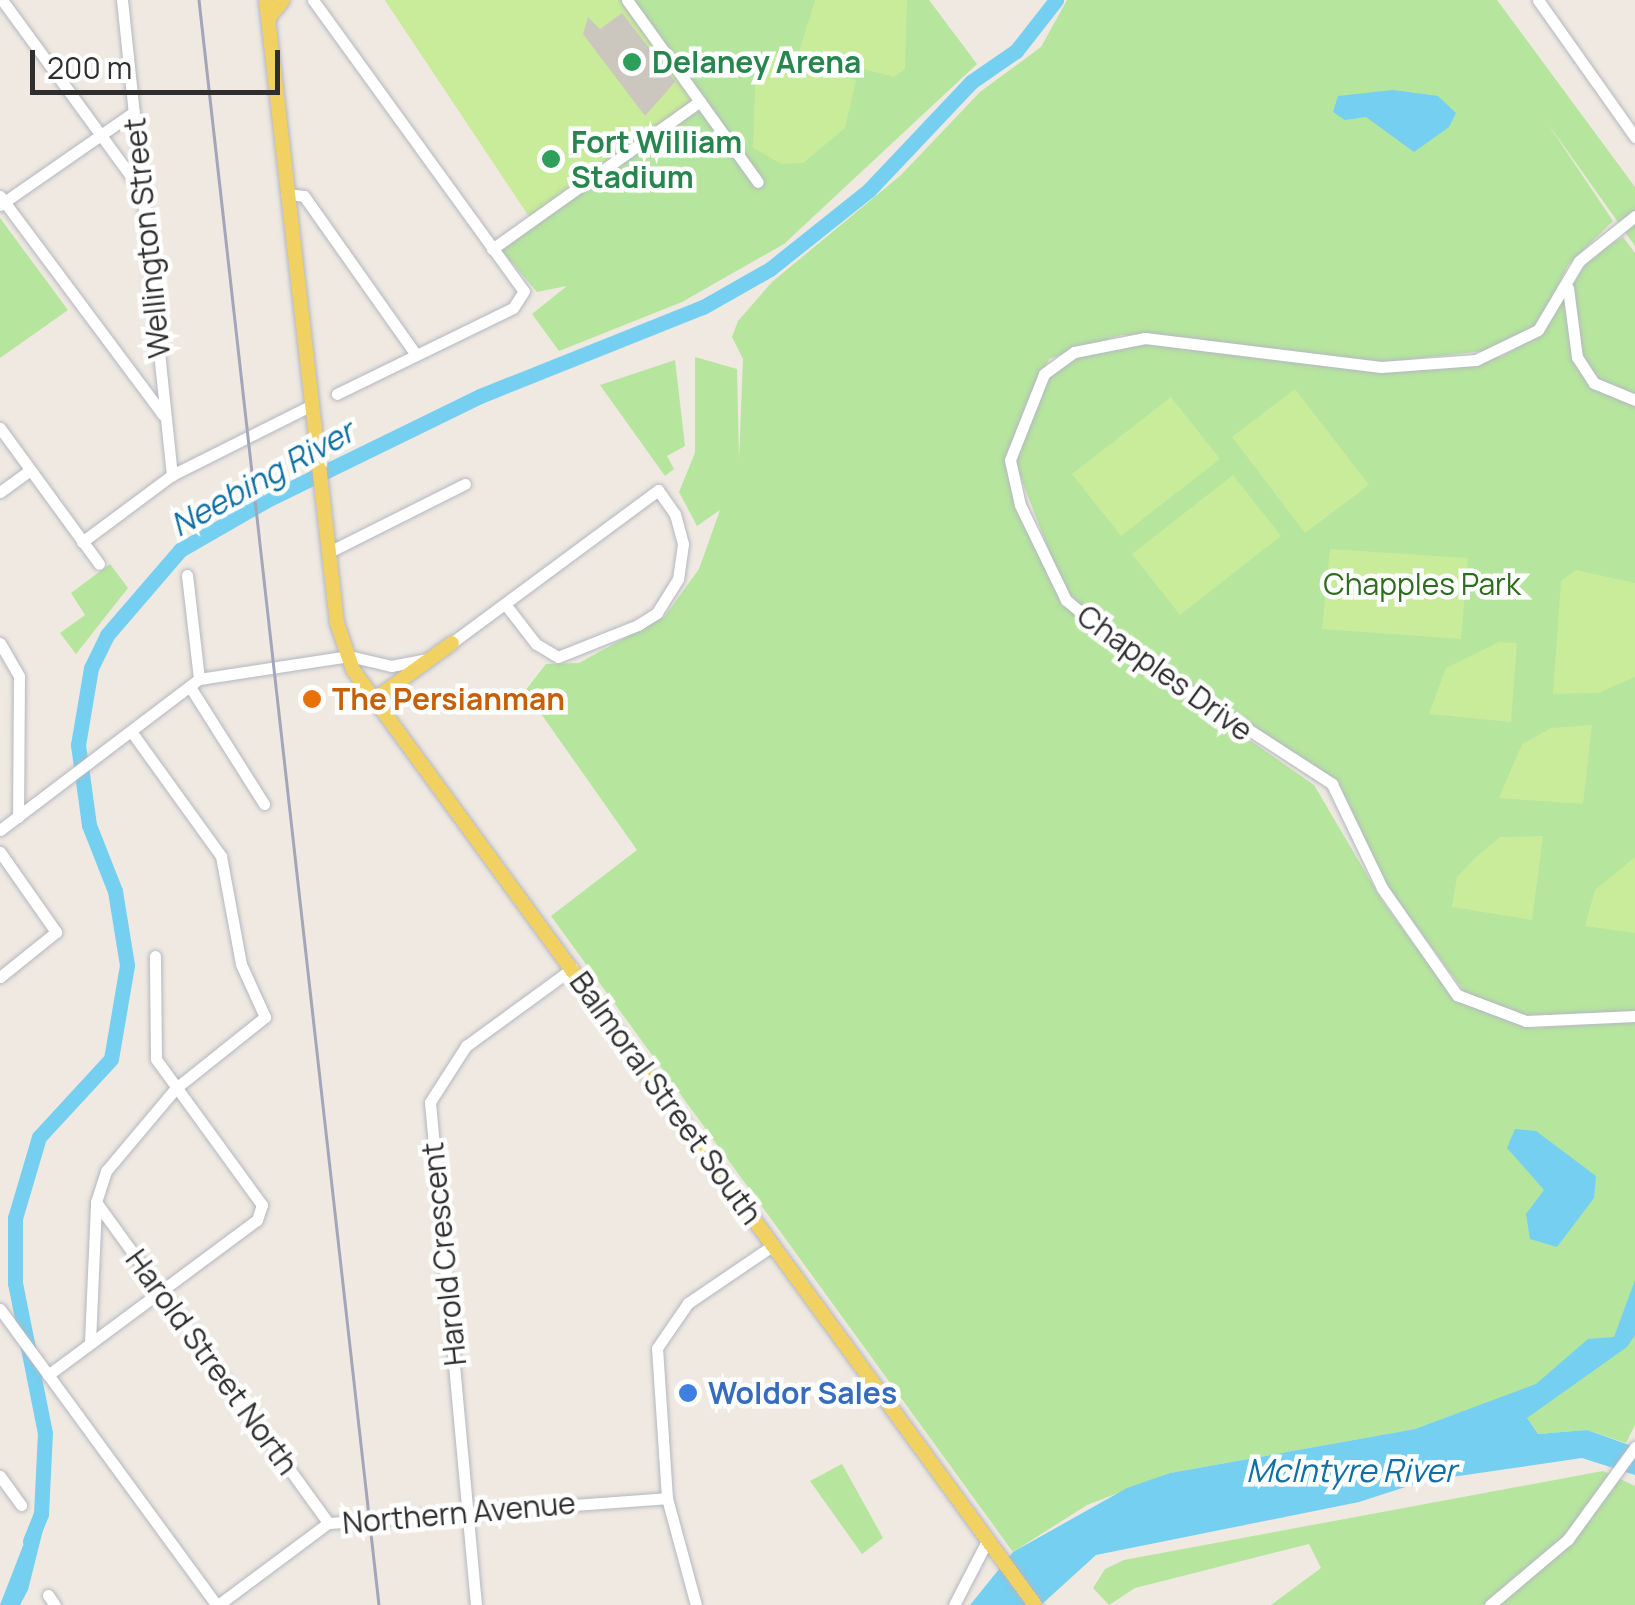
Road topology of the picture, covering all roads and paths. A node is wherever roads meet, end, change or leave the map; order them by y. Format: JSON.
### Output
{"nodes":[{"id":1,"x":2,"y":0,"type":"edge"},
{"id":2,"x":122,"y":0,"type":"edge"},
{"id":3,"x":266,"y":0,"type":"edge"},
{"id":4,"x":283,"y":0,"type":"edge"},
{"id":5,"x":314,"y":0,"type":"edge"},
{"id":6,"x":627,"y":0,"type":"edge"},
{"id":7,"x":1538,"y":0,"type":"edge"},
{"id":8,"x":268,"y":19,"type":"junction"},
{"id":9,"x":700,"y":100,"type":"junction"},
{"id":10,"x":134,"y":112,"type":"junction"},
{"id":11,"x":99,"y":132,"type":"junction"},
{"id":12,"x":1635,"y":137,"type":"edge"},
{"id":13,"x":758,"y":182,"type":"dead end"},
{"id":14,"x":144,"y":194,"type":"junction"},
{"id":15,"x":286,"y":194,"type":"junction"},
{"id":16,"x":2,"y":201,"type":"edge"},
{"id":17,"x":1635,"y":216,"type":"edge"},
{"id":18,"x":492,"y":249,"type":"junction"},
{"id":19,"x":1568,"y":288,"type":"junction"},
{"id":20,"x":416,"y":354,"type":"junction"},
{"id":21,"x":338,"y":394,"type":"dead end"},
{"id":22,"x":1635,"y":400,"type":"edge"},
{"id":23,"x":310,"y":406,"type":"junction"},
{"id":24,"x":165,"y":419,"type":"junction"},
{"id":25,"x":0,"y":428,"type":"edge"},
{"id":26,"x":30,"y":470,"type":"junction"},
{"id":27,"x":172,"y":475,"type":"junction"},
{"id":28,"x":466,"y":484,"type":"dead end"},
{"id":29,"x":0,"y":492,"type":"edge"},
{"id":30,"x":82,"y":542,"type":"junction"},
{"id":31,"x":328,"y":552,"type":"junction"},
{"id":32,"x":99,"y":564,"type":"dead end"},
{"id":33,"x":188,"y":575,"type":"dead end"},
{"id":34,"x":505,"y":604,"type":"junction"},
{"id":35,"x":0,"y":642,"type":"edge"},
{"id":36,"x":452,"y":643,"type":"junction"},
{"id":37,"x":349,"y":656,"type":"junction"},
{"id":38,"x":196,"y":685,"type":"junction"},
{"id":39,"x":375,"y":699,"type":"junction"},
{"id":40,"x":133,"y":734,"type":"junction"},
{"id":41,"x":264,"y":804,"type":"dead end"},
{"id":42,"x":18,"y":817,"type":"junction"},
{"id":43,"x":0,"y":830,"type":"edge"},
{"id":44,"x":0,"y":852,"type":"edge"},
{"id":45,"x":155,"y":956,"type":"dead end"},
{"id":46,"x":573,"y":968,"type":"junction"},
{"id":47,"x":0,"y":976,"type":"edge"},
{"id":48,"x":1635,"y":1016,"type":"edge"},
{"id":49,"x":176,"y":1088,"type":"junction"},
{"id":50,"x":96,"y":1202,"type":"junction"},
{"id":51,"x":772,"y":1246,"type":"junction"},
{"id":52,"x":160,"y":1290,"type":"junction"},
{"id":53,"x":0,"y":1309,"type":"edge"},
{"id":54,"x":7,"y":1324,"type":"edge"},
{"id":55,"x":90,"y":1342,"type":"junction"},
{"id":56,"x":45,"y":1370,"type":"junction"},
{"id":57,"x":1635,"y":1447,"type":"edge"},
{"id":58,"x":0,"y":1476,"type":"edge"},
{"id":59,"x":667,"y":1498,"type":"junction"},
{"id":60,"x":21,"y":1505,"type":"dead end"},
{"id":61,"x":470,"y":1509,"type":"junction"},
{"id":62,"x":328,"y":1522,"type":"junction"},
{"id":63,"x":988,"y":1539,"type":"junction"},
{"id":64,"x":218,"y":1605,"type":"edge"},
{"id":65,"x":476,"y":1605,"type":"edge"},
{"id":66,"x":696,"y":1605,"type":"edge"},
{"id":67,"x":954,"y":1605,"type":"edge"},
{"id":68,"x":1036,"y":1605,"type":"edge"},
{"id":69,"x":1490,"y":1605,"type":"edge"}],
"edges":[{"from":1,"to":11,"type":"street"},
{"from":2,"to":10,"type":"street","name":"Wellington Street"},
{"from":3,"to":8,"type":"main road","name":"Balmoral Street South"},
{"from":4,"to":8,"type":"main road"},
{"from":5,"to":18,"type":"street"},
{"from":6,"to":9,"type":"street"},
{"from":7,"to":12,"type":"street"},
{"from":8,"to":15,"type":"main road","name":"Balmoral Street South"},
{"from":9,"to":13,"type":"street"},
{"from":9,"to":18,"type":"street"},
{"from":10,"to":11,"type":"street"},
{"from":10,"to":14,"type":"street","name":"Wellington Street"},
{"from":11,"to":14,"type":"street"},
{"from":11,"to":16,"type":"street"},
{"from":14,"to":24,"type":"street","name":"Wellington Street"},
{"from":15,"to":20,"type":"street"},
{"from":15,"to":23,"type":"main road","name":"Balmoral Street South"},
{"from":16,"to":24,"type":"street"},
{"from":17,"to":19,"type":"street","name":"Chapples Drive"},
{"from":18,"to":20,"type":"street"},
{"from":19,"to":22,"type":"street"},
{"from":19,"to":48,"type":"street","name":"Chapples Drive"},
{"from":20,"to":21,"type":"street"},
{"from":23,"to":27,"type":"street"},
{"from":23,"to":31,"type":"main road","name":"Balmoral Street South"},
{"from":24,"to":27,"type":"street","name":"Wellington Street"},
{"from":25,"to":26,"type":"street"},
{"from":26,"to":29,"type":"street"},
{"from":26,"to":30,"type":"street"},
{"from":27,"to":30,"type":"street"},
{"from":28,"to":31,"type":"street"},
{"from":30,"to":32,"type":"street"},
{"from":31,"to":37,"type":"main road","name":"Balmoral Street South"},
{"from":33,"to":38,"type":"street"},
{"from":34,"to":34,"type":"street"},
{"from":34,"to":36,"type":"street"},
{"from":35,"to":42,"type":"street"},
{"from":36,"to":37,"type":"street"},
{"from":36,"to":39,"type":"main road"},
{"from":37,"to":38,"type":"street"},
{"from":37,"to":39,"type":"main road","name":"Balmoral Street South"},
{"from":38,"to":40,"type":"street"},
{"from":38,"to":41,"type":"street"},
{"from":39,"to":46,"type":"main road","name":"Balmoral Street South"},
{"from":40,"to":42,"type":"street"},
{"from":40,"to":49,"type":"street"},
{"from":42,"to":43,"type":"street"},
{"from":44,"to":47,"type":"street"},
{"from":45,"to":49,"type":"street"},
{"from":46,"to":51,"type":"main road","name":"Balmoral Street South"},
{"from":46,"to":61,"type":"street","name":"Harold Crescent"},
{"from":49,"to":50,"type":"street"},
{"from":49,"to":52,"type":"street"},
{"from":50,"to":52,"type":"street","name":"Harold Street North"},
{"from":50,"to":55,"type":"street"},
{"from":51,"to":59,"type":"street"},
{"from":51,"to":63,"type":"main road","name":"Balmoral Street South"},
{"from":52,"to":55,"type":"street"},
{"from":52,"to":62,"type":"street","name":"Harold Street North"},
{"from":53,"to":54,"type":"street"},
{"from":54,"to":56,"type":"street"},
{"from":55,"to":56,"type":"street"},
{"from":56,"to":64,"type":"street"},
{"from":57,"to":69,"type":"street"},
{"from":58,"to":60,"type":"street"},
{"from":59,"to":61,"type":"street","name":"Northern Avenue"},
{"from":59,"to":66,"type":"street"},
{"from":61,"to":62,"type":"street","name":"Northern Avenue"},
{"from":61,"to":65,"type":"street","name":"Harold Crescent"},
{"from":62,"to":64,"type":"street","name":"Northern Avenue"},
{"from":63,"to":67,"type":"street"},
{"from":63,"to":68,"type":"main road","name":"Balmoral Street South"}]}
